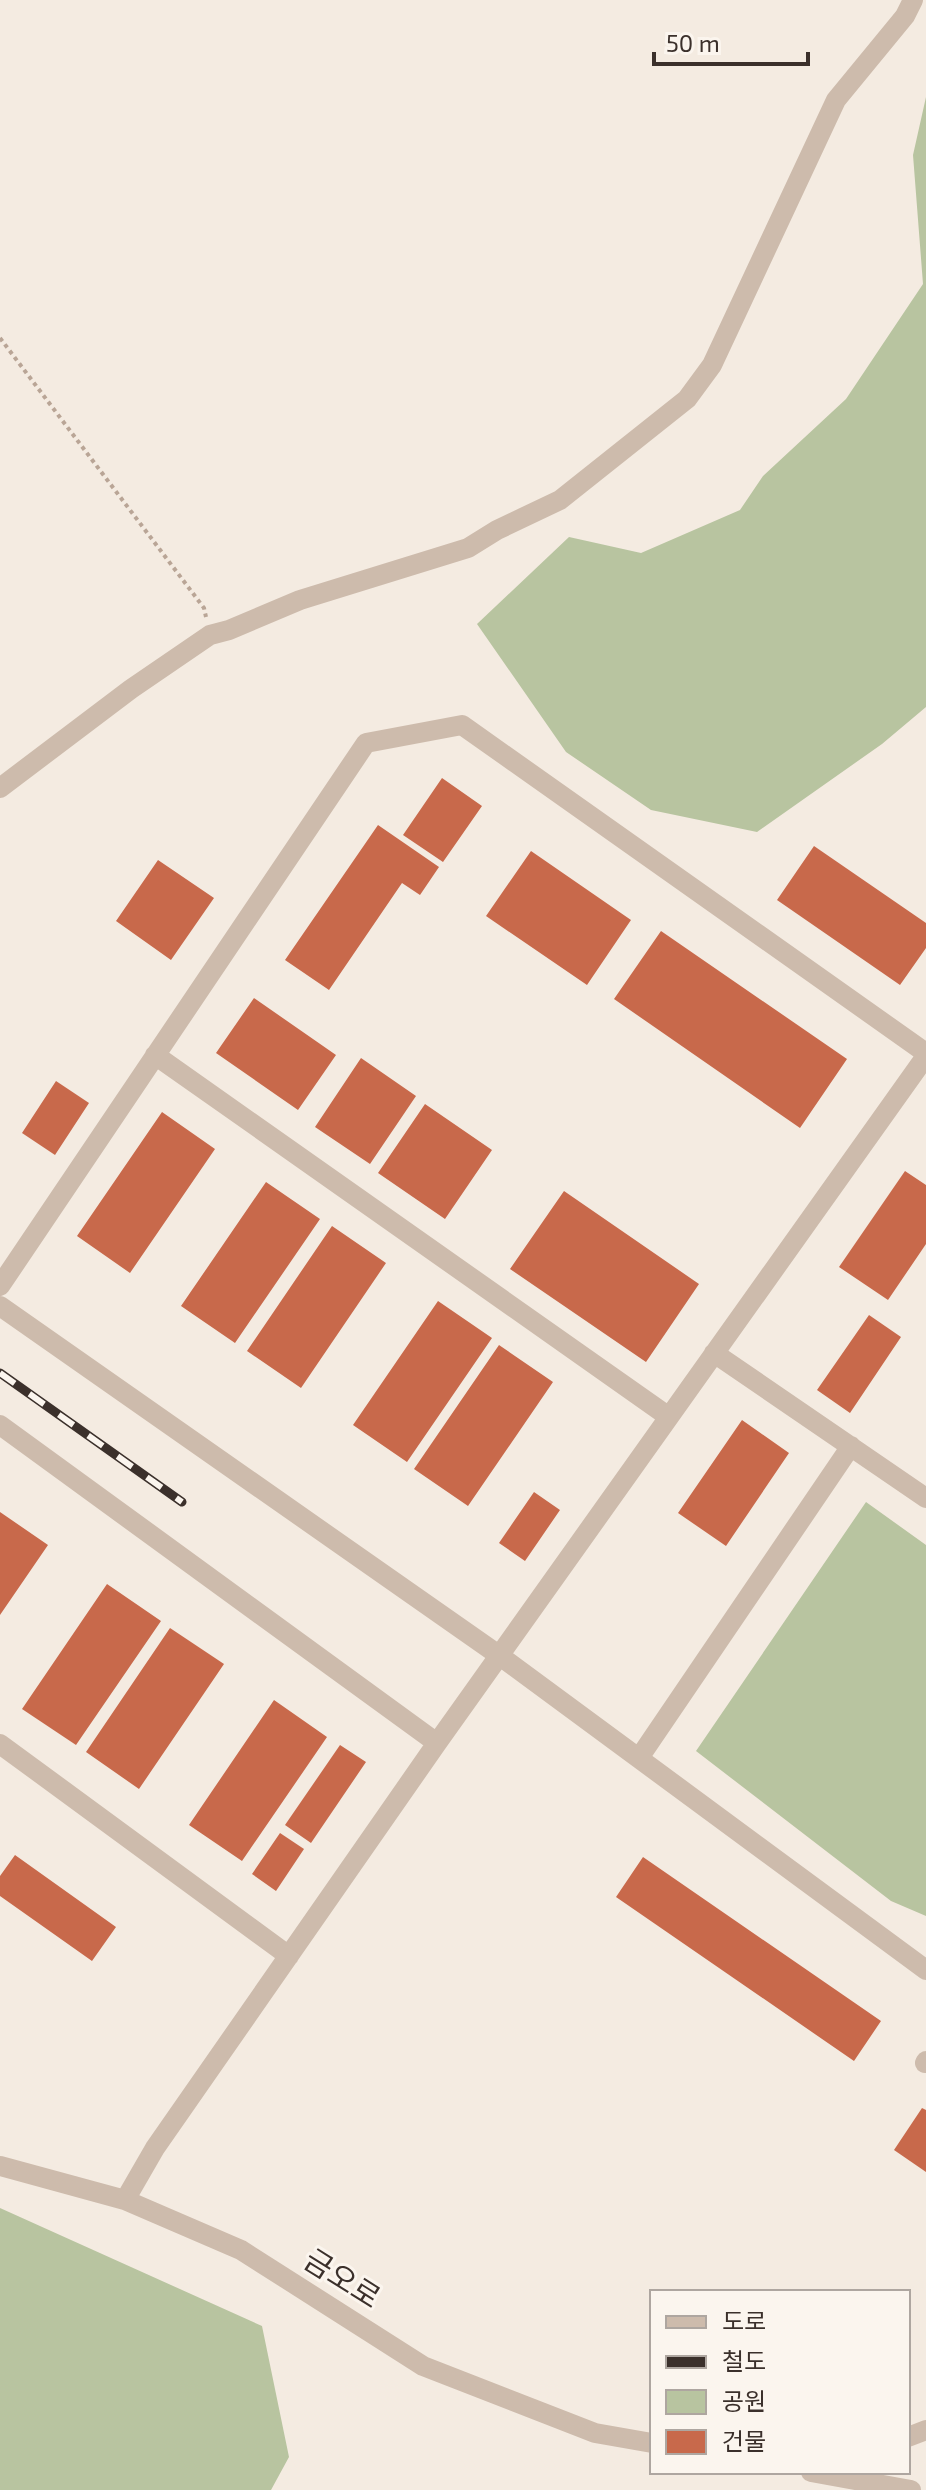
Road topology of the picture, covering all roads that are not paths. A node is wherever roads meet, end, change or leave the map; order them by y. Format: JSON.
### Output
{"nodes":[{"id":1,"x":913,"y":0,"type":"edge"},
{"id":2,"x":0,"y":788,"type":"edge"},
{"id":3,"x":155,"y":1055,"type":"junction"},
{"id":4,"x":926,"y":1055,"type":"edge"},
{"id":5,"x":0,"y":1286,"type":"edge"},
{"id":6,"x":0,"y":1306,"type":"edge"},
{"id":7,"x":714,"y":1353,"type":"junction"},
{"id":8,"x":669,"y":1417,"type":"junction"},
{"id":9,"x":0,"y":1425,"type":"edge"},
{"id":10,"x":851,"y":1446,"type":"junction"},
{"id":11,"x":926,"y":1498,"type":"edge"},
{"id":12,"x":500,"y":1656,"type":"junction"},
{"id":13,"x":437,"y":1743,"type":"junction"},
{"id":14,"x":0,"y":1744,"type":"edge"},
{"id":15,"x":639,"y":1758,"type":"junction"},
{"id":16,"x":289,"y":1956,"type":"junction"},
{"id":17,"x":926,"y":1970,"type":"edge"},
{"id":18,"x":0,"y":2166,"type":"edge"},
{"id":19,"x":125,"y":2200,"type":"junction"},
{"id":20,"x":650,"y":2443,"type":"edge"},
{"id":21,"x":877,"y":2478,"type":"edge"},
{"id":22,"x":823,"y":2479,"type":"edge"},
{"id":23,"x":911,"y":2490,"type":"edge"}],
"edges":[{"from":1,"to":2,"type":"street"},
{"from":3,"to":4,"type":"street"},
{"from":3,"to":5,"type":"street"},
{"from":3,"to":8,"type":"street"},
{"from":4,"to":7,"type":"street"},
{"from":6,"to":12,"type":"street"},
{"from":7,"to":8,"type":"street"},
{"from":7,"to":10,"type":"street"},
{"from":8,"to":12,"type":"street"},
{"from":9,"to":13,"type":"street"},
{"from":10,"to":11,"type":"street"},
{"from":10,"to":15,"type":"street"},
{"from":12,"to":13,"type":"street"},
{"from":12,"to":15,"type":"street"},
{"from":13,"to":16,"type":"street"},
{"from":14,"to":16,"type":"street"},
{"from":15,"to":17,"type":"street"},
{"from":16,"to":19,"type":"street"},
{"from":18,"to":19,"type":"street","name":"금오로"},
{"from":19,"to":20,"type":"street","name":"금오로"},
{"from":21,"to":22,"type":"street"},
{"from":21,"to":23,"type":"street"}]}
